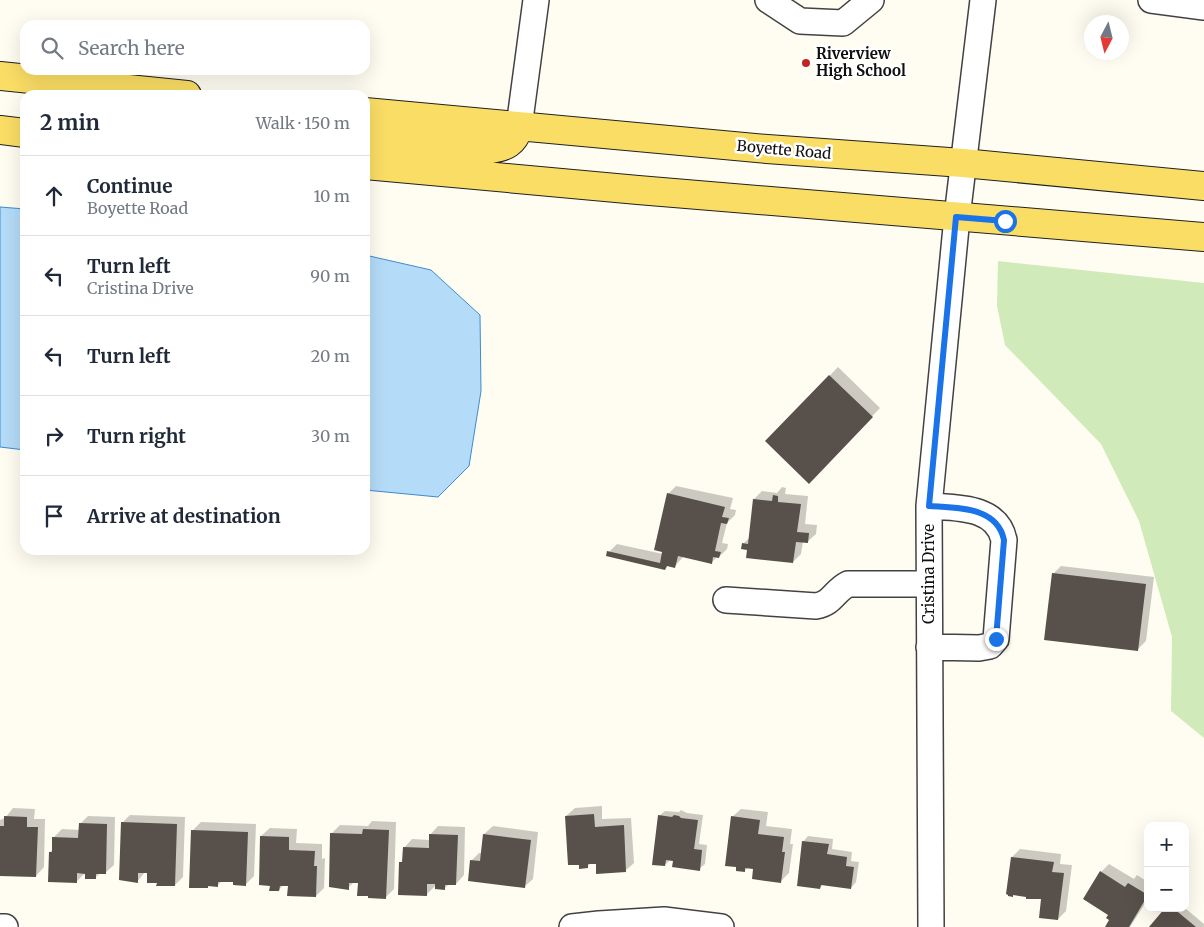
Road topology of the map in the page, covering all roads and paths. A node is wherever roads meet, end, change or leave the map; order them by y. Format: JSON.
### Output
{"nodes":[{"id":1,"x":536,"y":0,"type":"edge"},
{"id":2,"x":768,"y":0,"type":"edge"},
{"id":3,"x":871,"y":0,"type":"edge"},
{"id":4,"x":983,"y":0,"type":"edge"},
{"id":5,"x":1151,"y":0,"type":"edge"},
{"id":6,"x":1204,"y":7,"type":"edge"},
{"id":7,"x":0,"y":76,"type":"edge"},
{"id":8,"x":138,"y":90,"type":"edge"},
{"id":9,"x":370,"y":112,"type":"edge"},
{"id":10,"x":519,"y":127,"type":"junction"},
{"id":11,"x":0,"y":130,"type":"edge"},
{"id":12,"x":20,"y":132,"type":"edge"},
{"id":13,"x":370,"y":138,"type":"edge"},
{"id":14,"x":962,"y":163,"type":"junction"},
{"id":15,"x":370,"y":165,"type":"edge"},
{"id":16,"x":1204,"y":186,"type":"edge"},
{"id":17,"x":956,"y":217,"type":"junction"},
{"id":18,"x":1204,"y":237,"type":"edge"},
{"id":19,"x":929,"y":506,"type":"junction"},
{"id":20,"x":929,"y":584,"type":"junction"},
{"id":21,"x":726,"y":600,"type":"dead end"},
{"id":22,"x":930,"y":647,"type":"junction"},
{"id":23,"x":663,"y":924,"type":"edge"},
{"id":24,"x":0,"y":927,"type":"edge"},
{"id":25,"x":6,"y":927,"type":"edge"},
{"id":26,"x":572,"y":927,"type":"edge"},
{"id":27,"x":721,"y":927,"type":"edge"},
{"id":28,"x":931,"y":927,"type":"edge"}],
"edges":[{"from":1,"to":10,"type":"street"},
{"from":2,"to":3,"type":"street"},
{"from":4,"to":14,"type":"street","name":"Cristina Drive"},
{"from":5,"to":6,"type":"street"},
{"from":7,"to":8,"type":"main road"},
{"from":9,"to":10,"type":"main road","name":"Boyette Road"},
{"from":10,"to":13,"type":"main road"},
{"from":10,"to":14,"type":"main road","name":"Boyette Road"},
{"from":11,"to":12,"type":"main road"},
{"from":14,"to":16,"type":"main road","name":"Boyette Road"},
{"from":14,"to":17,"type":"street","name":"Cristina Drive"},
{"from":15,"to":17,"type":"main road"},
{"from":17,"to":18,"type":"main road"},
{"from":17,"to":19,"type":"street","name":"Cristina Drive"},
{"from":19,"to":20,"type":"street","name":"Cristina Drive"},
{"from":19,"to":22,"type":"street"},
{"from":20,"to":21,"type":"street"},
{"from":20,"to":22,"type":"street","name":"Cristina Drive"},
{"from":22,"to":28,"type":"street","name":"Cristina Drive"},
{"from":23,"to":26,"type":"street"},
{"from":23,"to":27,"type":"street"},
{"from":24,"to":25,"type":"street"}]}
